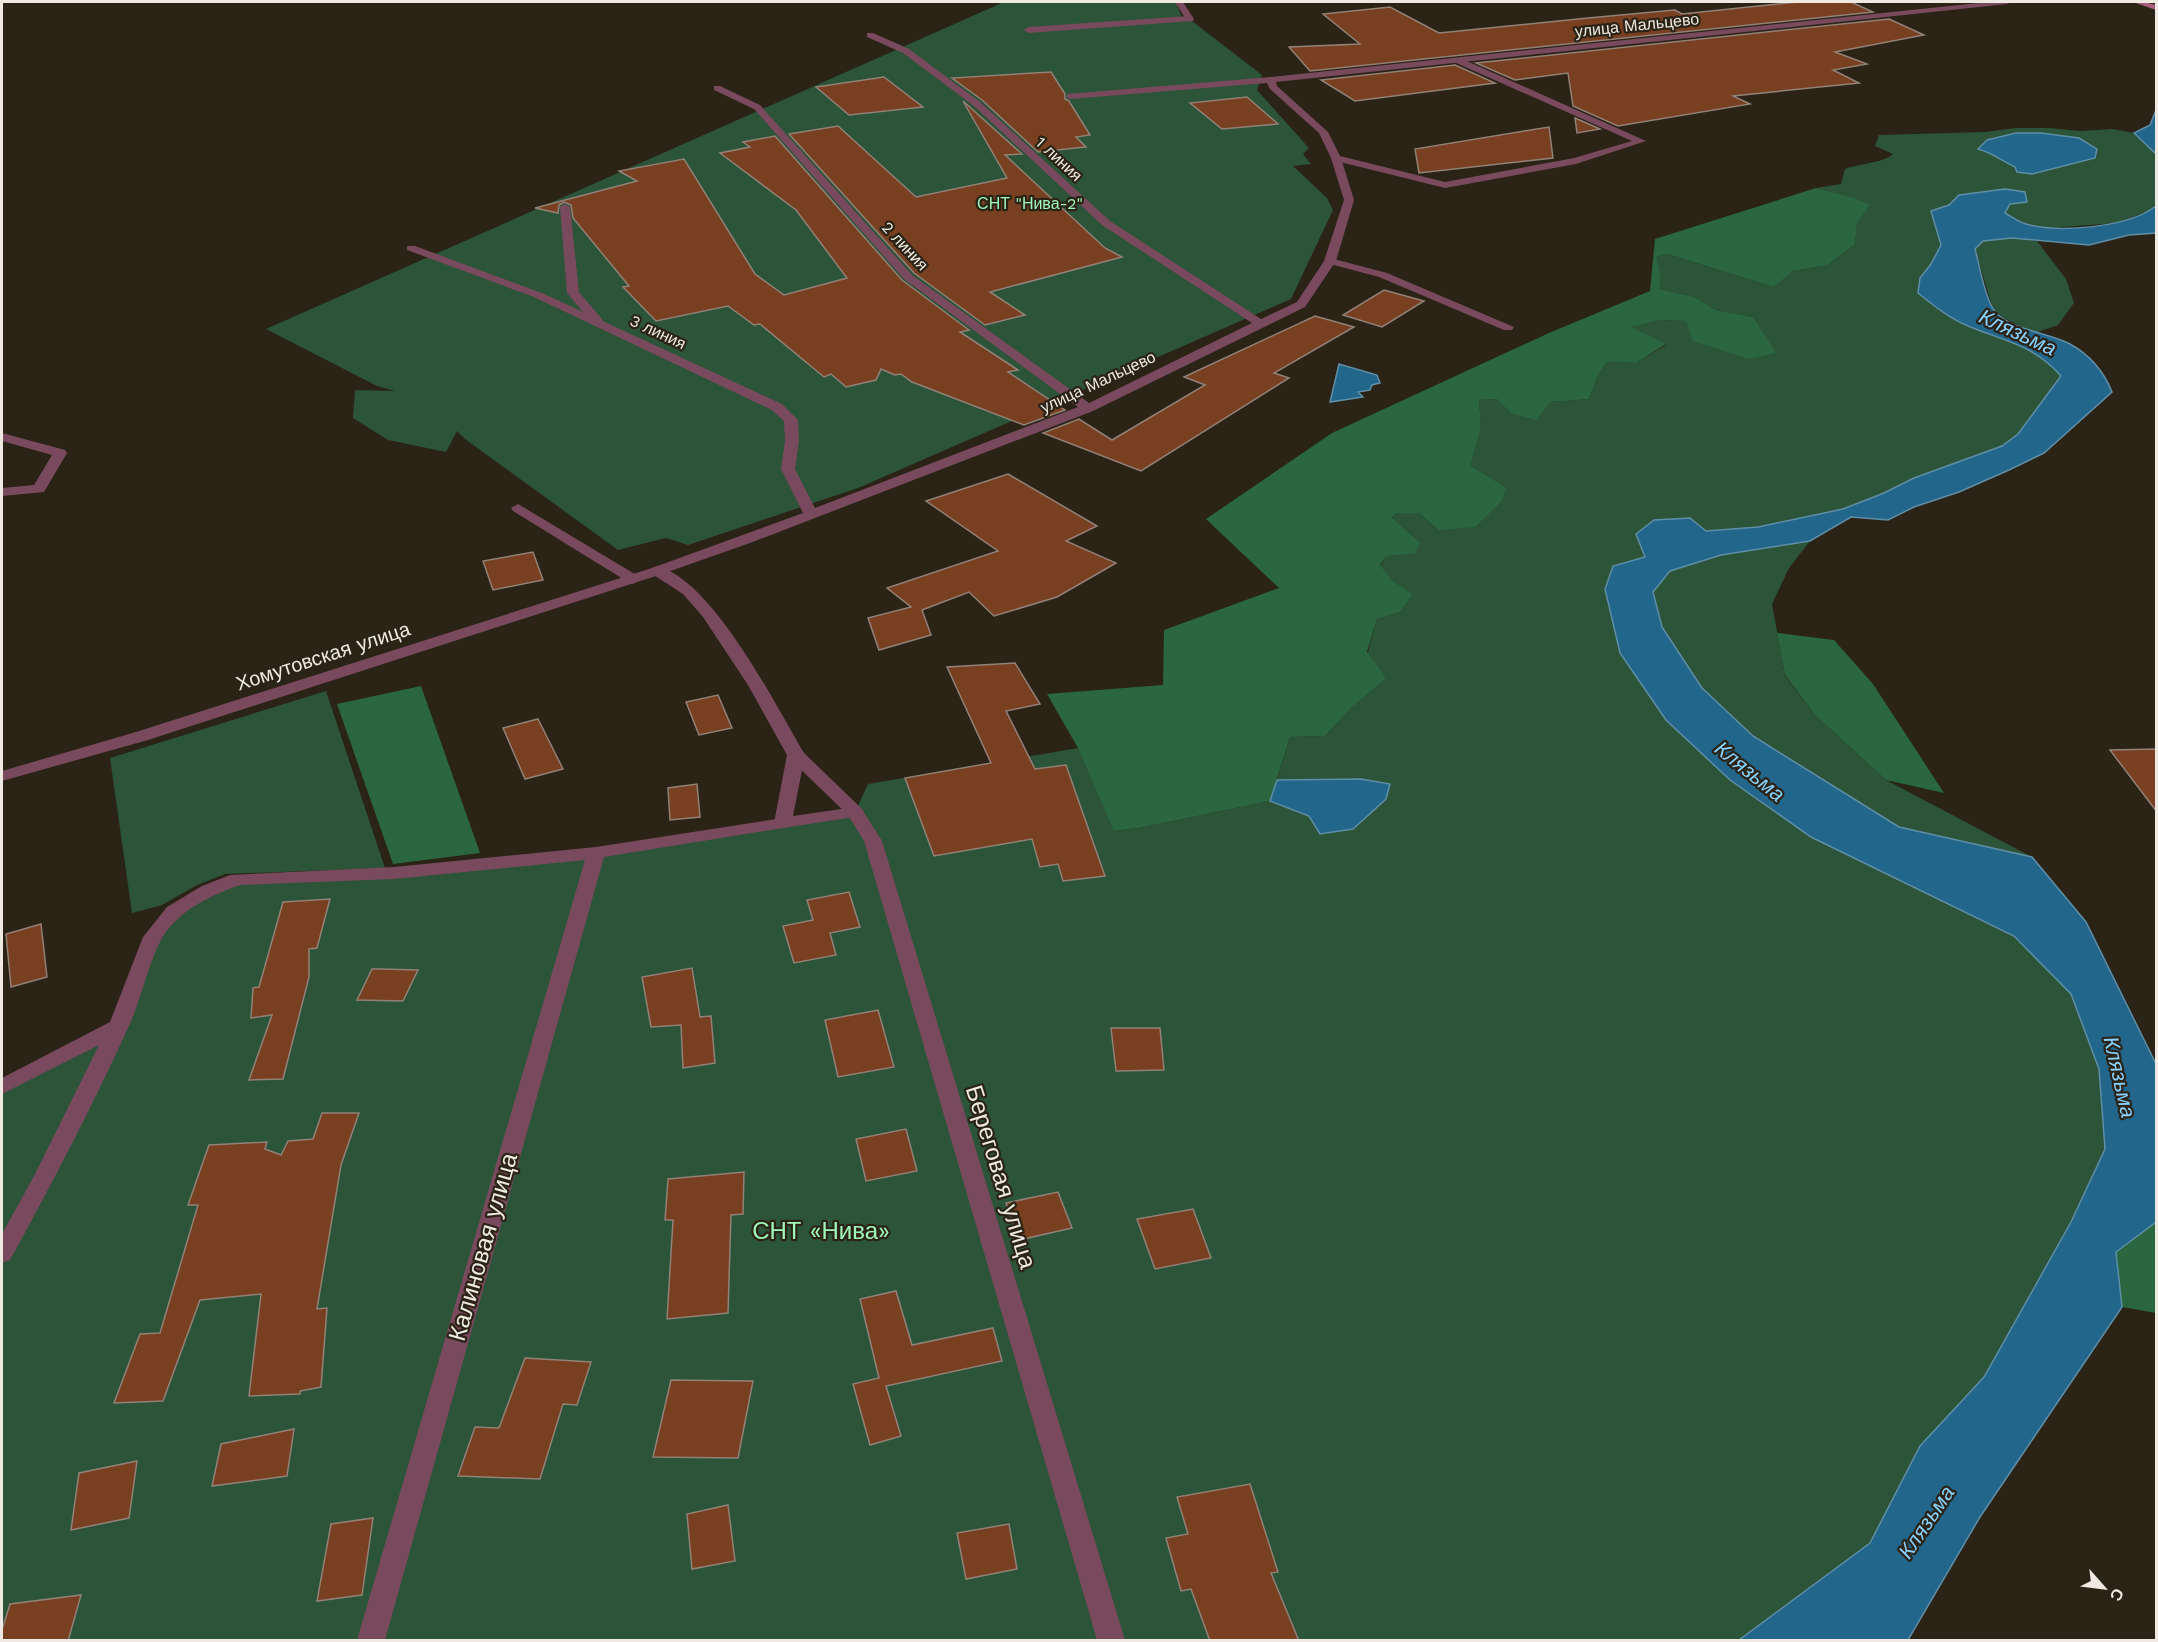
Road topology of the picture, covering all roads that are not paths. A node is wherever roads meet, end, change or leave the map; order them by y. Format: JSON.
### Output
{"nodes":[{"id":1,"x":1179,"y":2,"type":"edge"},
{"id":2,"x":2007,"y":2,"type":"edge"},
{"id":3,"x":2137,"y":2,"type":"edge"},
{"id":4,"x":1869,"y":6,"type":"dead end"},
{"id":5,"x":2157,"y":8,"type":"edge"},
{"id":6,"x":1884,"y":14,"type":"junction"},
{"id":7,"x":1028,"y":30,"type":"dead end"},
{"id":8,"x":870,"y":36,"type":"dead end"},
{"id":9,"x":1457,"y":60,"type":"junction"},
{"id":10,"x":1271,"y":80,"type":"junction"},
{"id":11,"x":717,"y":88,"type":"dead end"},
{"id":12,"x":1070,"y":96,"type":"dead end"},
{"id":13,"x":1336,"y":158,"type":"junction"},
{"id":14,"x":565,"y":207,"type":"dead end"},
{"id":15,"x":411,"y":248,"type":"dead end"},
{"id":16,"x":1330,"y":261,"type":"junction"},
{"id":17,"x":598,"y":322,"type":"junction"},
{"id":18,"x":1260,"y":323,"type":"junction"},
{"id":19,"x":1508,"y":327,"type":"dead end"},
{"id":20,"x":1088,"y":408,"type":"junction"},
{"id":21,"x":2,"y":437,"type":"edge"},
{"id":22,"x":2,"y":492,"type":"edge"},
{"id":23,"x":518,"y":508,"type":"dead end"},
{"id":24,"x":811,"y":515,"type":"junction"},
{"id":25,"x":657,"y":571,"type":"junction"},
{"id":26,"x":633,"y":579,"type":"junction"},
{"id":27,"x":796,"y":755,"type":"junction"},
{"id":28,"x":2,"y":776,"type":"edge"},
{"id":29,"x":855,"y":812,"type":"junction"},
{"id":30,"x":783,"y":823,"type":"junction"},
{"id":31,"x":596,"y":853,"type":"junction"},
{"id":32,"x":119,"y":1026,"type":"junction"},
{"id":33,"x":2,"y":1087,"type":"edge"},
{"id":34,"x":2,"y":1254,"type":"edge"},
{"id":35,"x":371,"y":1641,"type":"edge"},
{"id":36,"x":1111,"y":1641,"type":"edge"}],
"edges":[{"from":1,"to":7,"type":"street"},
{"from":2,"to":6,"type":"street","name":"улица Мальцево"},
{"from":3,"to":5,"type":"street"},
{"from":4,"to":6,"type":"street"},
{"from":6,"to":9,"type":"street","name":"улица Мальцево"},
{"from":8,"to":18,"type":"street","name":"1 линия"},
{"from":9,"to":10,"type":"street","name":"улица Мальцево"},
{"from":9,"to":13,"type":"street"},
{"from":10,"to":12,"type":"street","name":"улица Мальцево"},
{"from":10,"to":13,"type":"street","name":"улица Мальцево"},
{"from":11,"to":20,"type":"street","name":"2 линия"},
{"from":13,"to":16,"type":"street","name":"улица Мальцево"},
{"from":14,"to":17,"type":"street"},
{"from":15,"to":17,"type":"street","name":"3 линия"},
{"from":16,"to":18,"type":"street","name":"улица Мальцево"},
{"from":16,"to":19,"type":"street"},
{"from":17,"to":24,"type":"street","name":"3 линия"},
{"from":18,"to":20,"type":"street","name":"улица Мальцево"},
{"from":20,"to":24,"type":"street","name":"улица Мальцево"},
{"from":21,"to":22,"type":"street"},
{"from":23,"to":26,"type":"street"},
{"from":24,"to":25,"type":"street","name":"улица Мальцево"},
{"from":25,"to":26,"type":"street","name":"Хомутовская улица"},
{"from":25,"to":27,"type":"street","name":"Береговая улица"},
{"from":26,"to":28,"type":"street","name":"Хомутовская улица"},
{"from":27,"to":29,"type":"street","name":"Береговая улица"},
{"from":27,"to":30,"type":"street"},
{"from":29,"to":30,"type":"street"},
{"from":29,"to":36,"type":"street","name":"Береговая улица"},
{"from":30,"to":31,"type":"street"},
{"from":31,"to":32,"type":"street"},
{"from":31,"to":35,"type":"street","name":"Калиновая улица"},
{"from":32,"to":33,"type":"street"},
{"from":32,"to":34,"type":"street"}]}
